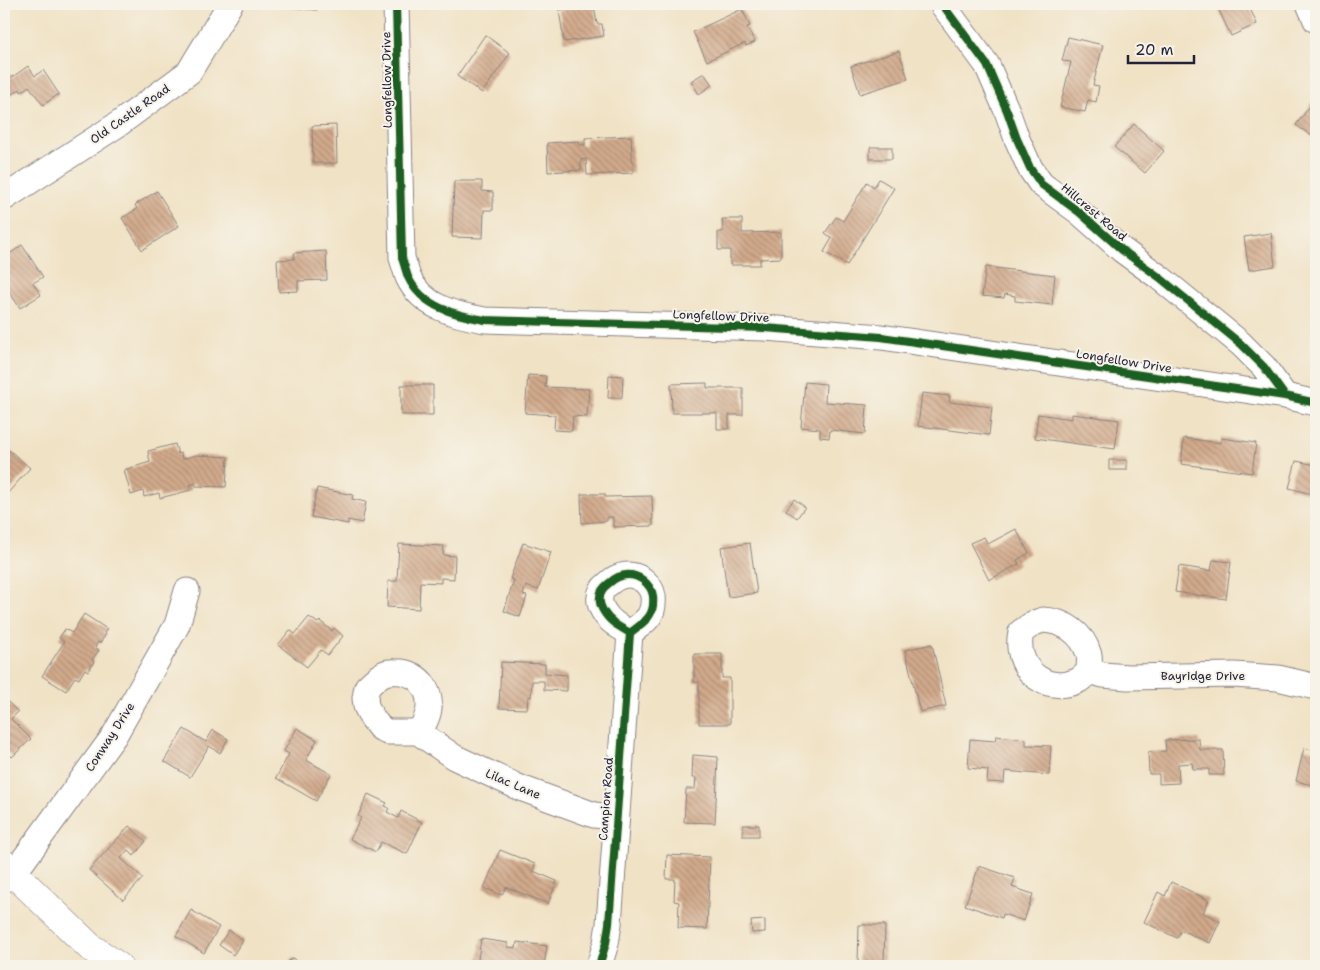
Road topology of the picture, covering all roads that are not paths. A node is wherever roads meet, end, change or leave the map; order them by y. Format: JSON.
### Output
{"nodes":[{"id":1,"x":230,"y":4,"type":"edge"},
{"id":2,"x":396,"y":4,"type":"edge"},
{"id":3,"x":942,"y":4,"type":"edge"},
{"id":4,"x":1309,"y":4,"type":"edge"},
{"id":5,"x":1316,"y":20,"type":"edge"},
{"id":6,"x":4,"y":198,"type":"edge"},
{"id":7,"x":1285,"y":396,"type":"junction"},
{"id":8,"x":1316,"y":403,"type":"edge"},
{"id":9,"x":187,"y":591,"type":"dead end"},
{"id":10,"x":630,"y":632,"type":"dead end"},
{"id":11,"x":1089,"y":671,"type":"dead end"},
{"id":12,"x":1316,"y":687,"type":"edge"},
{"id":13,"x":418,"y":732,"type":"dead end"},
{"id":14,"x":616,"y":817,"type":"junction"},
{"id":15,"x":7,"y":872,"type":"edge"},
{"id":16,"x":118,"y":966,"type":"edge"},
{"id":17,"x":599,"y":966,"type":"edge"}],
"edges":[{"from":1,"to":6,"type":"street","name":"Old Castle Road"},
{"from":2,"to":7,"type":"street","name":"Longfellow Drive"},
{"from":3,"to":7,"type":"street","name":"Hillcrest Road"},
{"from":4,"to":5,"type":"street"},
{"from":7,"to":8,"type":"street","name":"Longfellow Drive"},
{"from":9,"to":15,"type":"street","name":"Conway Drive"},
{"from":10,"to":14,"type":"street","name":"Campion Road"},
{"from":11,"to":12,"type":"street","name":"Bayridge Drive"},
{"from":13,"to":14,"type":"street","name":"Lilac Lane"},
{"from":14,"to":17,"type":"street","name":"Campion Road"},
{"from":15,"to":16,"type":"street"}]}
